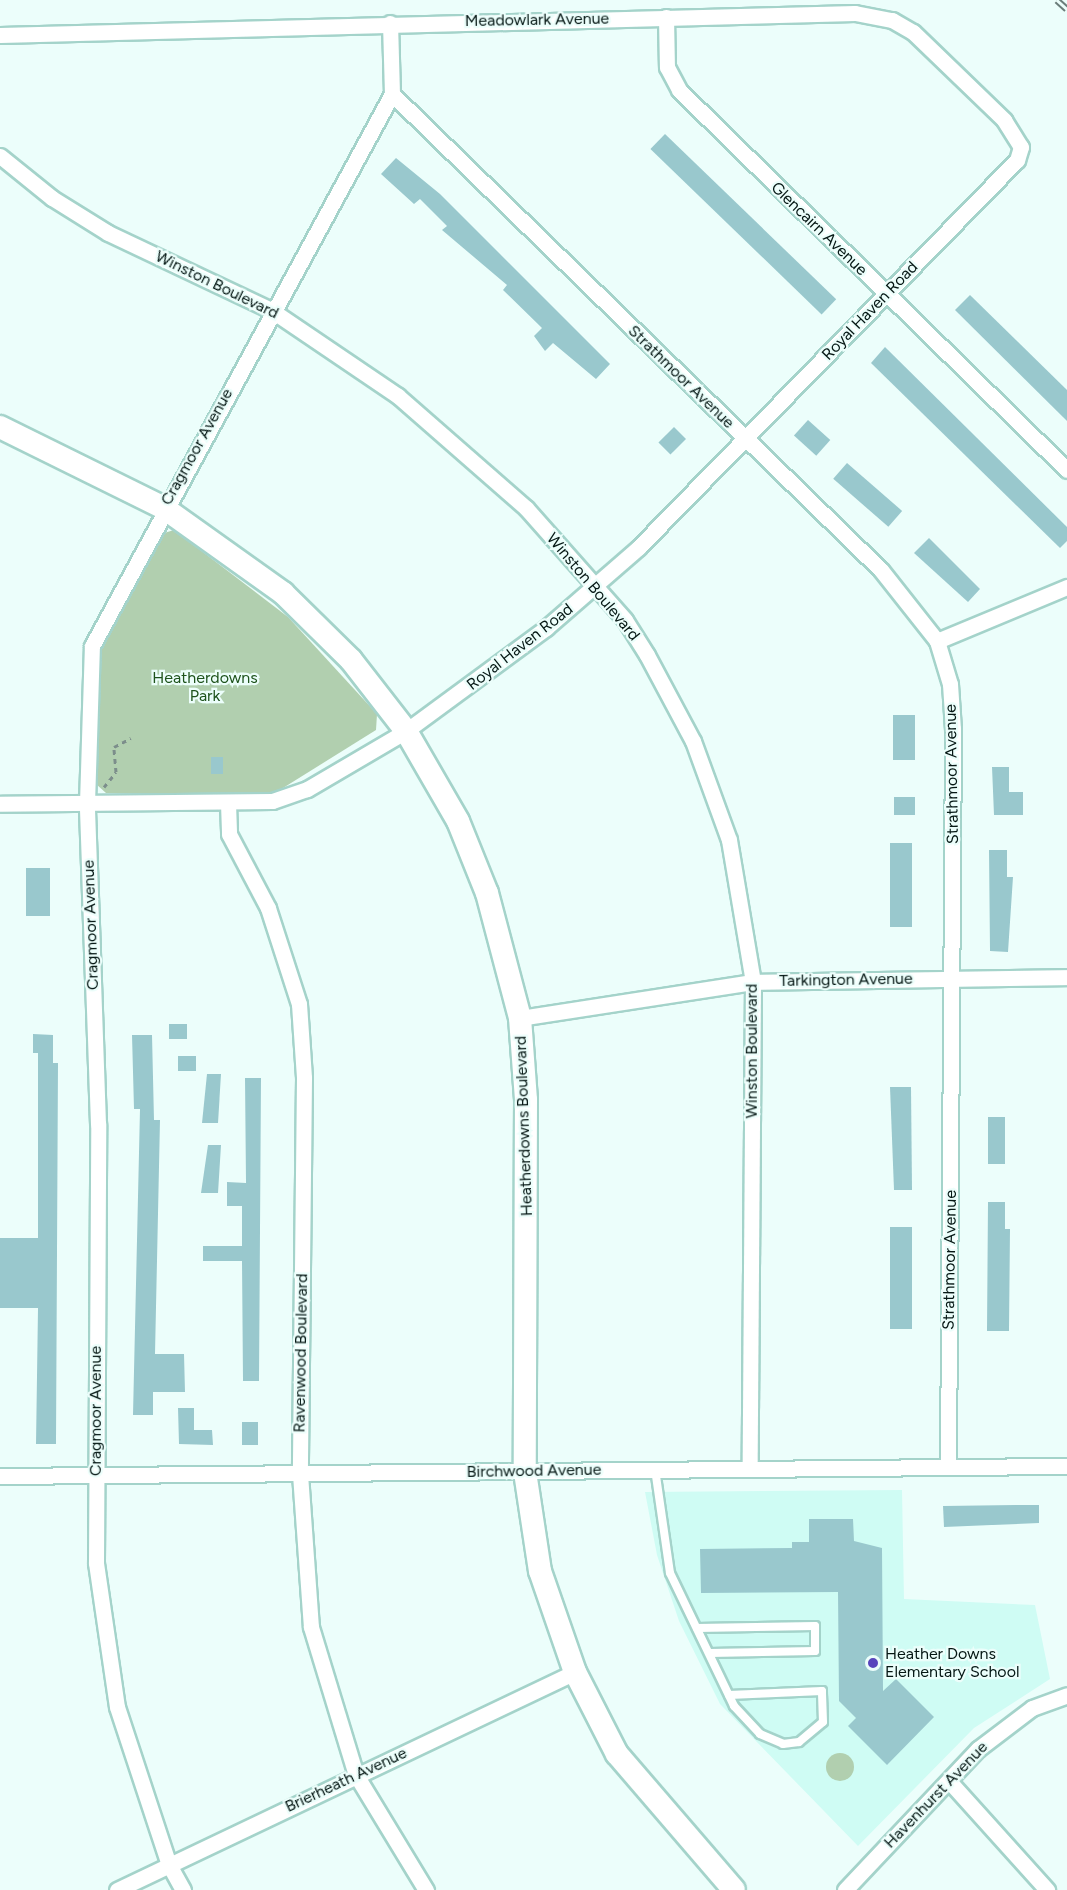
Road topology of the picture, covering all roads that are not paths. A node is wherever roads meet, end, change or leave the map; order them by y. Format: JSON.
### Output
{"nodes":[{"id":1,"x":666,"y":17,"type":"junction"},
{"id":2,"x":390,"y":23,"type":"junction"},
{"id":3,"x":0,"y":35,"type":"edge"},
{"id":4,"x":392,"y":94,"type":"junction"},
{"id":5,"x":1021,"y":147,"type":"joint"},
{"id":6,"x":0,"y":156,"type":"edge"},
{"id":7,"x":886,"y":294,"type":"junction"},
{"id":8,"x":271,"y":310,"type":"junction"},
{"id":9,"x":0,"y":428,"type":"edge"},
{"id":10,"x":744,"y":440,"type":"junction"},
{"id":11,"x":1067,"y":470,"type":"edge"},
{"id":12,"x":164,"y":508,"type":"junction"},
{"id":13,"x":596,"y":586,"type":"junction"},
{"id":14,"x":1067,"y":587,"type":"edge"},
{"id":15,"x":937,"y":641,"type":"junction"},
{"id":16,"x":406,"y":731,"type":"junction"},
{"id":17,"x":87,"y":803,"type":"junction"},
{"id":18,"x":228,"y":803,"type":"junction"},
{"id":19,"x":0,"y":804,"type":"edge"},
{"id":20,"x":1067,"y":977,"type":"edge"},
{"id":21,"x":952,"y":978,"type":"junction"},
{"id":22,"x":753,"y":982,"type":"junction"},
{"id":23,"x":520,"y":1018,"type":"junction"},
{"id":24,"x":1067,"y":1466,"type":"edge"},
{"id":25,"x":948,"y":1467,"type":"junction"},
{"id":26,"x":750,"y":1468,"type":"junction"},
{"id":27,"x":655,"y":1469,"type":"junction"},
{"id":28,"x":525,"y":1472,"type":"junction"},
{"id":29,"x":300,"y":1474,"type":"junction"},
{"id":30,"x":96,"y":1475,"type":"junction"},
{"id":31,"x":0,"y":1476,"type":"edge"},
{"id":32,"x":697,"y":1628,"type":"junction"},
{"id":33,"x":710,"y":1653,"type":"junction"},
{"id":34,"x":575,"y":1672,"type":"junction"},
{"id":35,"x":729,"y":1695,"type":"junction"},
{"id":36,"x":1067,"y":1695,"type":"edge"},
{"id":37,"x":356,"y":1775,"type":"junction"},
{"id":38,"x":949,"y":1781,"type":"junction"},
{"id":39,"x":169,"y":1865,"type":"junction"},
{"id":40,"x":117,"y":1890,"type":"edge"},
{"id":41,"x":183,"y":1890,"type":"edge"},
{"id":42,"x":426,"y":1890,"type":"edge"},
{"id":43,"x":734,"y":1890,"type":"edge"},
{"id":44,"x":845,"y":1890,"type":"edge"},
{"id":45,"x":1047,"y":1890,"type":"edge"}],
"edges":[{"from":1,"to":2,"type":"street","name":"Meadowlark Avenue"},
{"from":1,"to":5,"type":"street","name":"Meadowlark Avenue"},
{"from":1,"to":7,"type":"street","name":"Glencairn Avenue"},
{"from":2,"to":3,"type":"street","name":"Meadowlark Avenue"},
{"from":2,"to":4,"type":"street"},
{"from":4,"to":8,"type":"street","name":"Cragmoor Avenue"},
{"from":4,"to":10,"type":"street","name":"Strathmoor Avenue"},
{"from":5,"to":7,"type":"street","name":"Royal Haven Road"},
{"from":6,"to":8,"type":"street","name":"Winston Boulevard"},
{"from":7,"to":10,"type":"street","name":"Royal Haven Road"},
{"from":7,"to":11,"type":"street","name":"Glencairn Avenue"},
{"from":8,"to":12,"type":"street","name":"Cragmoor Avenue"},
{"from":8,"to":13,"type":"street","name":"Winston Boulevard"},
{"from":9,"to":12,"type":"street","name":"Heatherdowns Boulevard"},
{"from":10,"to":13,"type":"street","name":"Royal Haven Road"},
{"from":10,"to":15,"type":"street","name":"Strathmoor Avenue"},
{"from":12,"to":16,"type":"street","name":"Heatherdowns Boulevard"},
{"from":12,"to":17,"type":"street","name":"Cragmoor Avenue"},
{"from":13,"to":16,"type":"street","name":"Royal Haven Road"},
{"from":13,"to":22,"type":"street","name":"Winston Boulevard"},
{"from":14,"to":15,"type":"street"},
{"from":15,"to":21,"type":"street","name":"Strathmoor Avenue"},
{"from":16,"to":18,"type":"street","name":"Royal Haven Road"},
{"from":16,"to":23,"type":"street","name":"Heatherdowns Boulevard"},
{"from":17,"to":18,"type":"street","name":"Royal Haven Road"},
{"from":17,"to":19,"type":"street","name":"Royal Haven Road"},
{"from":17,"to":30,"type":"street","name":"Cragmoor Avenue"},
{"from":18,"to":29,"type":"street","name":"Ravenwood Boulevard"},
{"from":20,"to":21,"type":"street","name":"Tarkington Avenue"},
{"from":21,"to":22,"type":"street","name":"Tarkington Avenue"},
{"from":21,"to":25,"type":"street","name":"Strathmoor Avenue"},
{"from":22,"to":23,"type":"street","name":"Tarkington Avenue"},
{"from":22,"to":26,"type":"street","name":"Winston Boulevard"},
{"from":23,"to":28,"type":"street","name":"Heatherdowns Boulevard"},
{"from":24,"to":25,"type":"street","name":"Birchwood Avenue"},
{"from":25,"to":26,"type":"street","name":"Birchwood Avenue"},
{"from":26,"to":27,"type":"street","name":"Birchwood Avenue"},
{"from":27,"to":28,"type":"street","name":"Birchwood Avenue"},
{"from":27,"to":32,"type":"lane"},
{"from":28,"to":29,"type":"street","name":"Birchwood Avenue"},
{"from":28,"to":34,"type":"street","name":"Heatherdowns Boulevard"},
{"from":29,"to":30,"type":"street","name":"Birchwood Avenue"},
{"from":29,"to":37,"type":"street","name":"Ravenwood Boulevard"},
{"from":30,"to":31,"type":"street","name":"Birchwood Avenue"},
{"from":30,"to":39,"type":"street","name":"Cragmoor Avenue"},
{"from":32,"to":33,"type":"lane"},
{"from":32,"to":33,"type":"lane"},
{"from":33,"to":35,"type":"lane"},
{"from":34,"to":37,"type":"street","name":"Brierheath Avenue"},
{"from":34,"to":43,"type":"street","name":"Heatherdowns Boulevard"},
{"from":35,"to":35,"type":"lane"},
{"from":36,"to":38,"type":"street","name":"Havenhurst Avenue"},
{"from":37,"to":39,"type":"street","name":"Brierheath Avenue"},
{"from":37,"to":42,"type":"street","name":"Ravenwood Boulevard"},
{"from":38,"to":44,"type":"street","name":"Havenhurst Avenue"},
{"from":38,"to":45,"type":"street"},
{"from":39,"to":40,"type":"street","name":"Brierheath Avenue"},
{"from":39,"to":41,"type":"street","name":"Cragmoor Avenue"}]}
